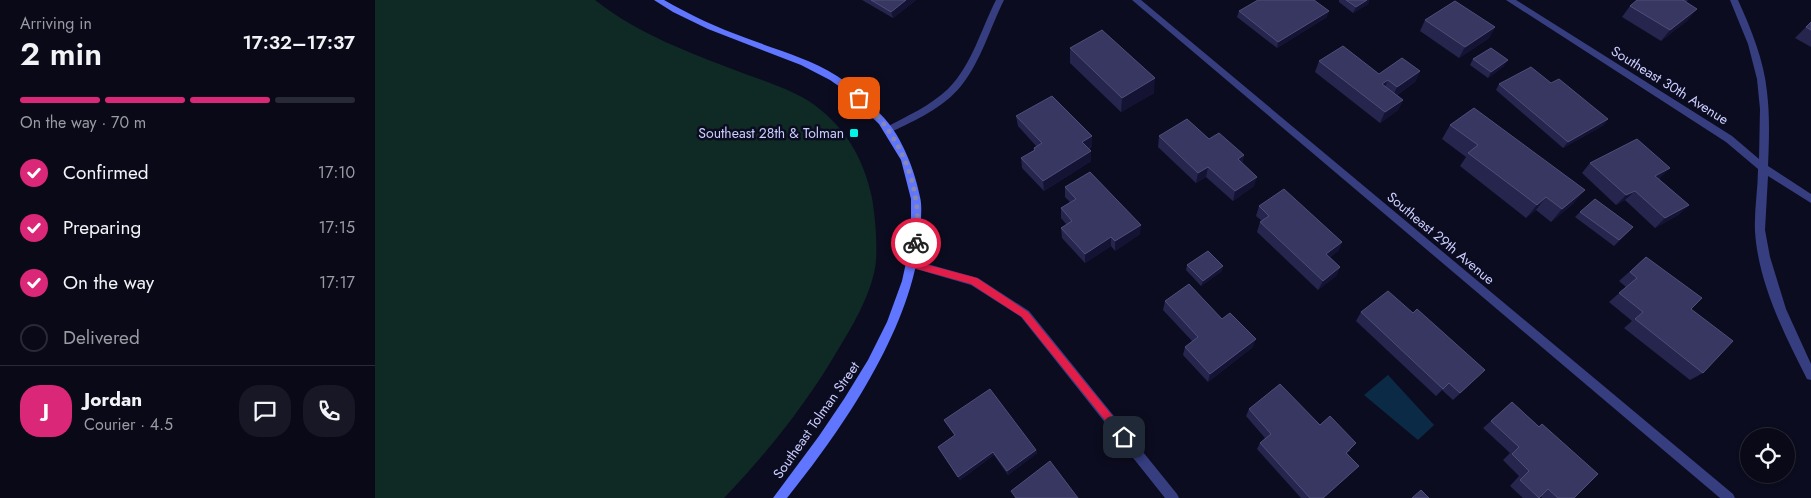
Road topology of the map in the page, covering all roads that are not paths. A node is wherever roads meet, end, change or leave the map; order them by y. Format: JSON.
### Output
{"nodes":[{"id":1,"x":658,"y":0,"type":"edge"},
{"id":2,"x":1000,"y":0,"type":"edge"},
{"id":3,"x":1136,"y":0,"type":"edge"},
{"id":4,"x":1510,"y":0,"type":"edge"},
{"id":5,"x":1734,"y":0,"type":"edge"},
{"id":6,"x":888,"y":130,"type":"junction"},
{"id":7,"x":1763,"y":168,"type":"junction"},
{"id":8,"x":1811,"y":199,"type":"edge"},
{"id":9,"x":913,"y":264,"type":"junction"},
{"id":10,"x":1811,"y":375,"type":"edge"},
{"id":11,"x":779,"y":498,"type":"edge"},
{"id":12,"x":1173,"y":498,"type":"edge"},
{"id":13,"x":1729,"y":498,"type":"edge"}],
"edges":[{"from":1,"to":6,"type":"main road","name":"Southeast Tolman Street"},
{"from":2,"to":6,"type":"street"},
{"from":3,"to":13,"type":"street","name":"Southeast 29th Avenue"},
{"from":4,"to":7,"type":"street","name":"Southeast 30th Avenue"},
{"from":5,"to":7,"type":"street"},
{"from":6,"to":9,"type":"main road","name":"Southeast Tolman Street"},
{"from":7,"to":8,"type":"street","name":"Southeast 30th Avenue"},
{"from":7,"to":10,"type":"street"},
{"from":9,"to":11,"type":"main road","name":"Southeast Tolman Street"},
{"from":9,"to":12,"type":"street"}]}
